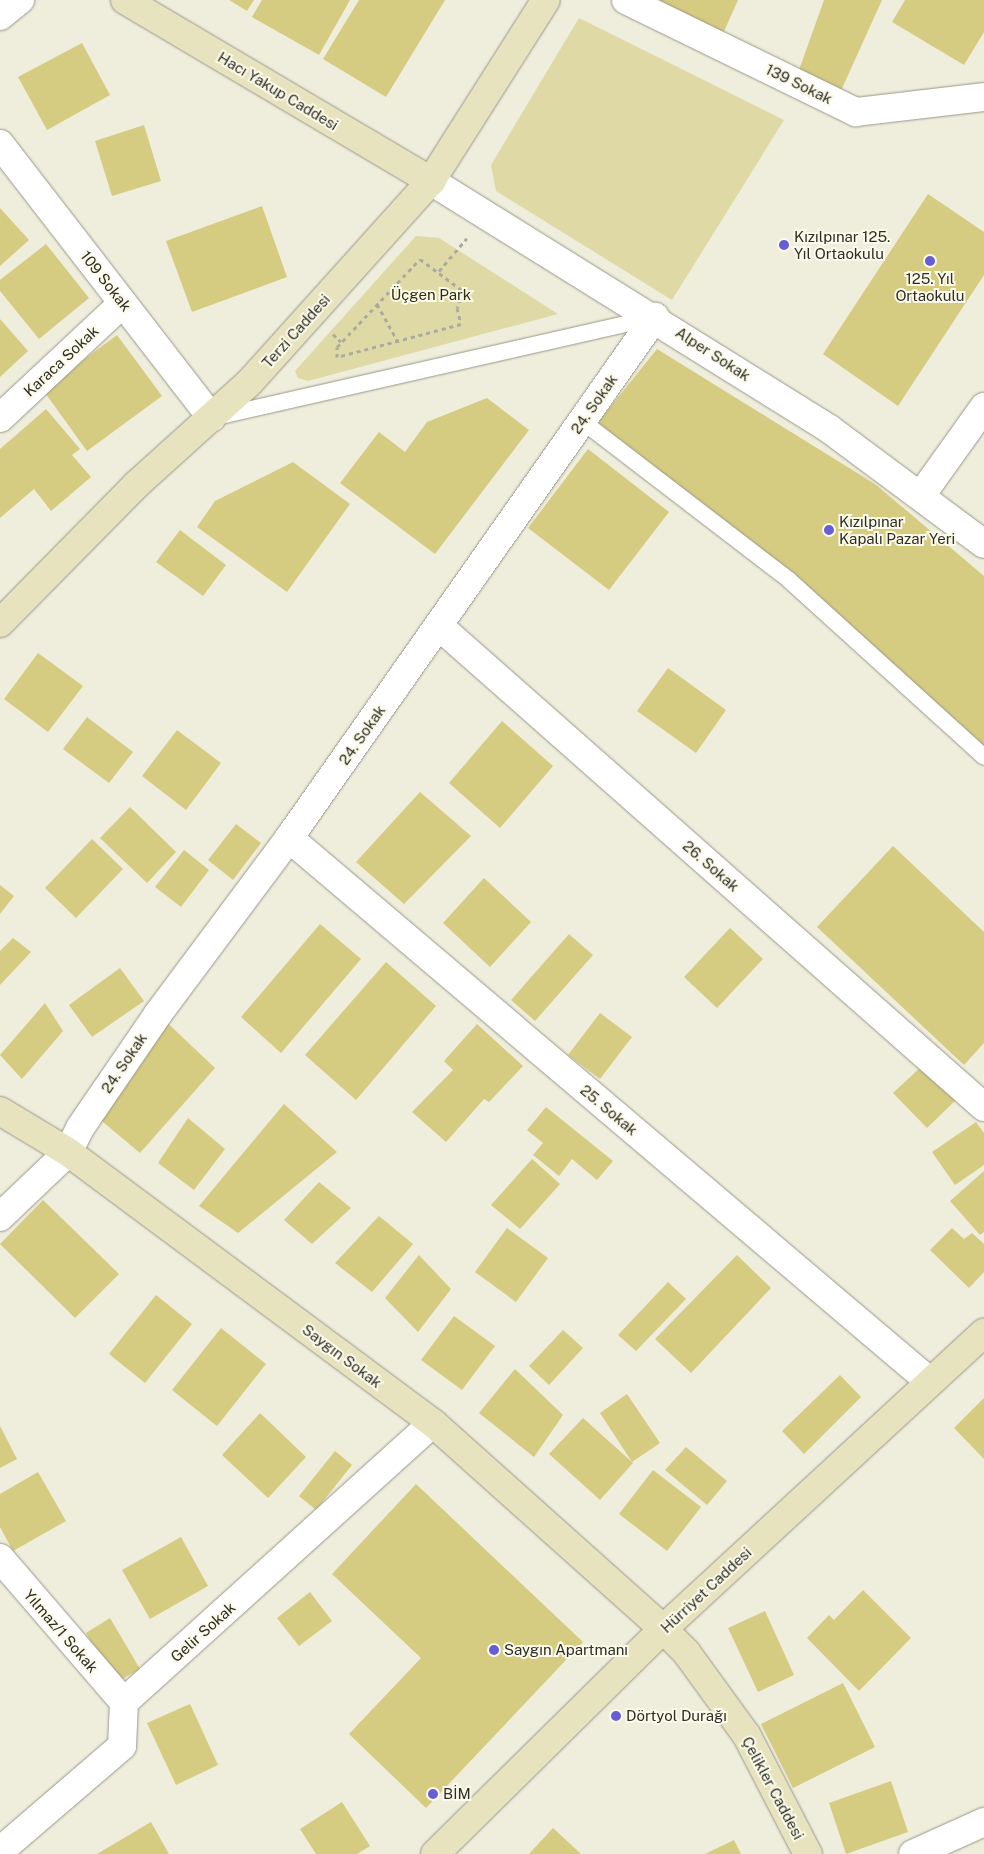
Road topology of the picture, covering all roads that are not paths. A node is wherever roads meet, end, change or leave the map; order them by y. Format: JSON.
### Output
{"nodes":[{"id":1,"x":20,"y":0,"type":"edge"},
{"id":2,"x":126,"y":0,"type":"edge"},
{"id":3,"x":546,"y":0,"type":"edge"},
{"id":4,"x":626,"y":0,"type":"edge"},
{"id":5,"x":0,"y":16,"type":"edge"},
{"id":6,"x":984,"y":97,"type":"edge"},
{"id":7,"x":0,"y":144,"type":"edge"},
{"id":8,"x":431,"y":181,"type":"junction"},
{"id":9,"x":123,"y":303,"type":"junction"},
{"id":10,"x":655,"y":317,"type":"junction"},
{"id":11,"x":984,"y":407,"type":"edge"},
{"id":12,"x":0,"y":418,"type":"edge"},
{"id":13,"x":212,"y":418,"type":"junction"},
{"id":14,"x":582,"y":421,"type":"junction"},
{"id":15,"x":922,"y":494,"type":"junction"},
{"id":16,"x":984,"y":544,"type":"edge"},
{"id":17,"x":0,"y":623,"type":"edge"},
{"id":18,"x":438,"y":626,"type":"junction"},
{"id":19,"x":984,"y":757,"type":"edge"},
{"id":20,"x":289,"y":838,"type":"junction"},
{"id":21,"x":984,"y":1107,"type":"edge"},
{"id":22,"x":0,"y":1110,"type":"edge"},
{"id":23,"x":68,"y":1152,"type":"junction"},
{"id":24,"x":0,"y":1217,"type":"edge"},
{"id":25,"x":984,"y":1333,"type":"edge"},
{"id":26,"x":929,"y":1382,"type":"junction"},
{"id":27,"x":433,"y":1423,"type":"junction"},
{"id":28,"x":0,"y":1558,"type":"edge"},
{"id":29,"x":663,"y":1629,"type":"junction"},
{"id":30,"x":124,"y":1702,"type":"junction"},
{"id":31,"x":984,"y":1822,"type":"edge"},
{"id":32,"x":0,"y":1851,"type":"edge"},
{"id":33,"x":435,"y":1854,"type":"edge"},
{"id":34,"x":808,"y":1854,"type":"edge"},
{"id":35,"x":913,"y":1854,"type":"edge"}],
"edges":[{"from":1,"to":5,"type":"street"},
{"from":2,"to":8,"type":"street","name":"Hacı Yakup Caddesi"},
{"from":3,"to":8,"type":"street","name":"Terzi Caddesi"},
{"from":4,"to":6,"type":"street","name":"139 Sokak"},
{"from":7,"to":9,"type":"street","name":"109 Sokak"},
{"from":8,"to":10,"type":"street","name":"Alper Sokak"},
{"from":8,"to":13,"type":"street","name":"Terzi Caddesi"},
{"from":9,"to":12,"type":"street","name":"Karaca Sokak"},
{"from":9,"to":13,"type":"street","name":"109 Sokak"},
{"from":10,"to":13,"type":"lane"},
{"from":10,"to":14,"type":"street","name":"24. Sokak"},
{"from":10,"to":15,"type":"street","name":"Alper Sokak"},
{"from":11,"to":15,"type":"street"},
{"from":13,"to":17,"type":"street","name":"Terzi Caddesi"},
{"from":14,"to":18,"type":"street","name":"24. Sokak"},
{"from":14,"to":19,"type":"lane"},
{"from":15,"to":16,"type":"street","name":"Alper Sokak"},
{"from":18,"to":20,"type":"street","name":"24. Sokak"},
{"from":18,"to":21,"type":"street","name":"26. Sokak"},
{"from":20,"to":23,"type":"street","name":"24. Sokak"},
{"from":20,"to":26,"type":"street","name":"25. Sokak"},
{"from":22,"to":23,"type":"street","name":"Saygın Sokak"},
{"from":23,"to":24,"type":"street","name":"24. Sokak"},
{"from":23,"to":27,"type":"street","name":"Saygın Sokak"},
{"from":25,"to":26,"type":"street","name":"Hürriyet Caddesi"},
{"from":26,"to":29,"type":"street","name":"Hürriyet Caddesi"},
{"from":27,"to":29,"type":"street","name":"Saygın Sokak"},
{"from":27,"to":30,"type":"street","name":"Gelir Sokak"},
{"from":28,"to":30,"type":"street","name":"Yılmaz/1 Sokak"},
{"from":29,"to":33,"type":"street","name":"Hürriyet Caddesi"},
{"from":29,"to":34,"type":"street","name":"Çelikler Caddesi"},
{"from":30,"to":32,"type":"street"},
{"from":31,"to":35,"type":"street"}]}
